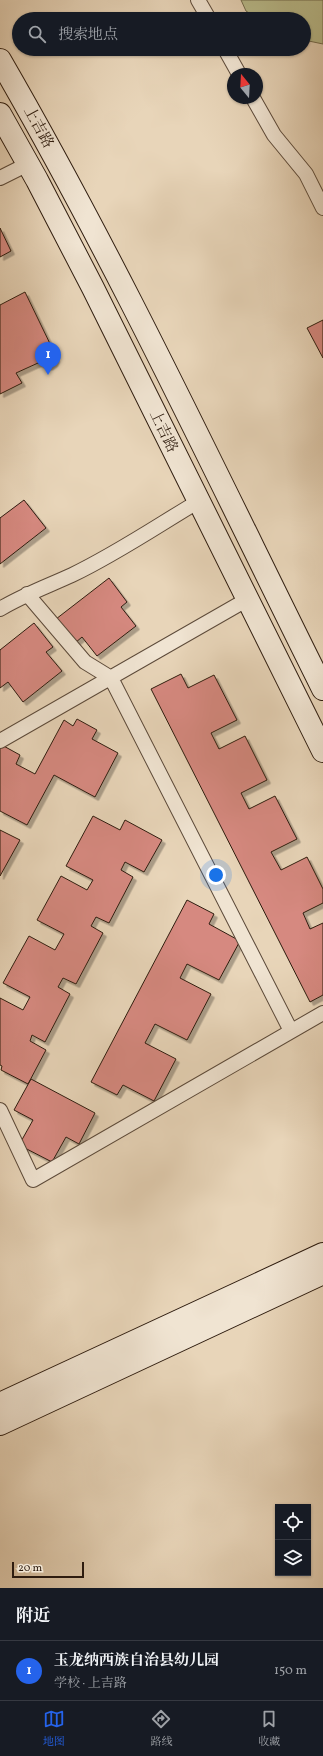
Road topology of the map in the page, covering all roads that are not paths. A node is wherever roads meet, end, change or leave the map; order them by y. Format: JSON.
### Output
{"nodes":[{"id":1,"x":198,"y":0,"type":"edge"},
{"id":2,"x":205,"y":12,"type":"edge"},
{"id":3,"x":230,"y":56,"type":"edge"},
{"id":4,"x":0,"y":60,"type":"edge"},
{"id":5,"x":237,"y":68,"type":"edge"},
{"id":6,"x":256,"y":104,"type":"edge"},
{"id":7,"x":0,"y":114,"type":"edge"},
{"id":8,"x":28,"y":164,"type":"junction"},
{"id":9,"x":0,"y":178,"type":"edge"},
{"id":10,"x":323,"y":208,"type":"edge"},
{"id":11,"x":199,"y":501,"type":"junction"},
{"id":12,"x":27,"y":594,"type":"junction"},
{"id":13,"x":248,"y":599,"type":"junction"},
{"id":14,"x":0,"y":609,"type":"edge"},
{"id":15,"x":111,"y":678,"type":"junction"},
{"id":16,"x":323,"y":689,"type":"edge"},
{"id":17,"x":0,"y":741,"type":"edge"},
{"id":18,"x":323,"y":751,"type":"edge"},
{"id":19,"x":323,"y":1013,"type":"edge"},
{"id":20,"x":291,"y":1031,"type":"junction"},
{"id":21,"x":0,"y":1110,"type":"edge"},
{"id":22,"x":323,"y":1254,"type":"edge"},
{"id":23,"x":323,"y":1273,"type":"edge"},
{"id":24,"x":0,"y":1404,"type":"edge"},
{"id":25,"x":0,"y":1424,"type":"edge"}],
"edges":[{"from":1,"to":2,"type":"lane"},
{"from":3,"to":5,"type":"lane"},
{"from":4,"to":16,"type":"main road","name":"上吉路"},
{"from":6,"to":10,"type":"lane"},
{"from":7,"to":8,"type":"main road","name":"上吉路"},
{"from":8,"to":9,"type":"lane"},
{"from":8,"to":11,"type":"main road","name":"上吉路"},
{"from":11,"to":12,"type":"lane"},
{"from":11,"to":13,"type":"main road","name":"上吉路"},
{"from":12,"to":14,"type":"lane"},
{"from":12,"to":15,"type":"lane"},
{"from":13,"to":15,"type":"lane"},
{"from":13,"to":18,"type":"main road","name":"上吉路"},
{"from":15,"to":17,"type":"lane"},
{"from":15,"to":20,"type":"lane"},
{"from":19,"to":20,"type":"lane"},
{"from":20,"to":21,"type":"lane"},
{"from":22,"to":24,"type":"main road"},
{"from":23,"to":25,"type":"main road"}]}
